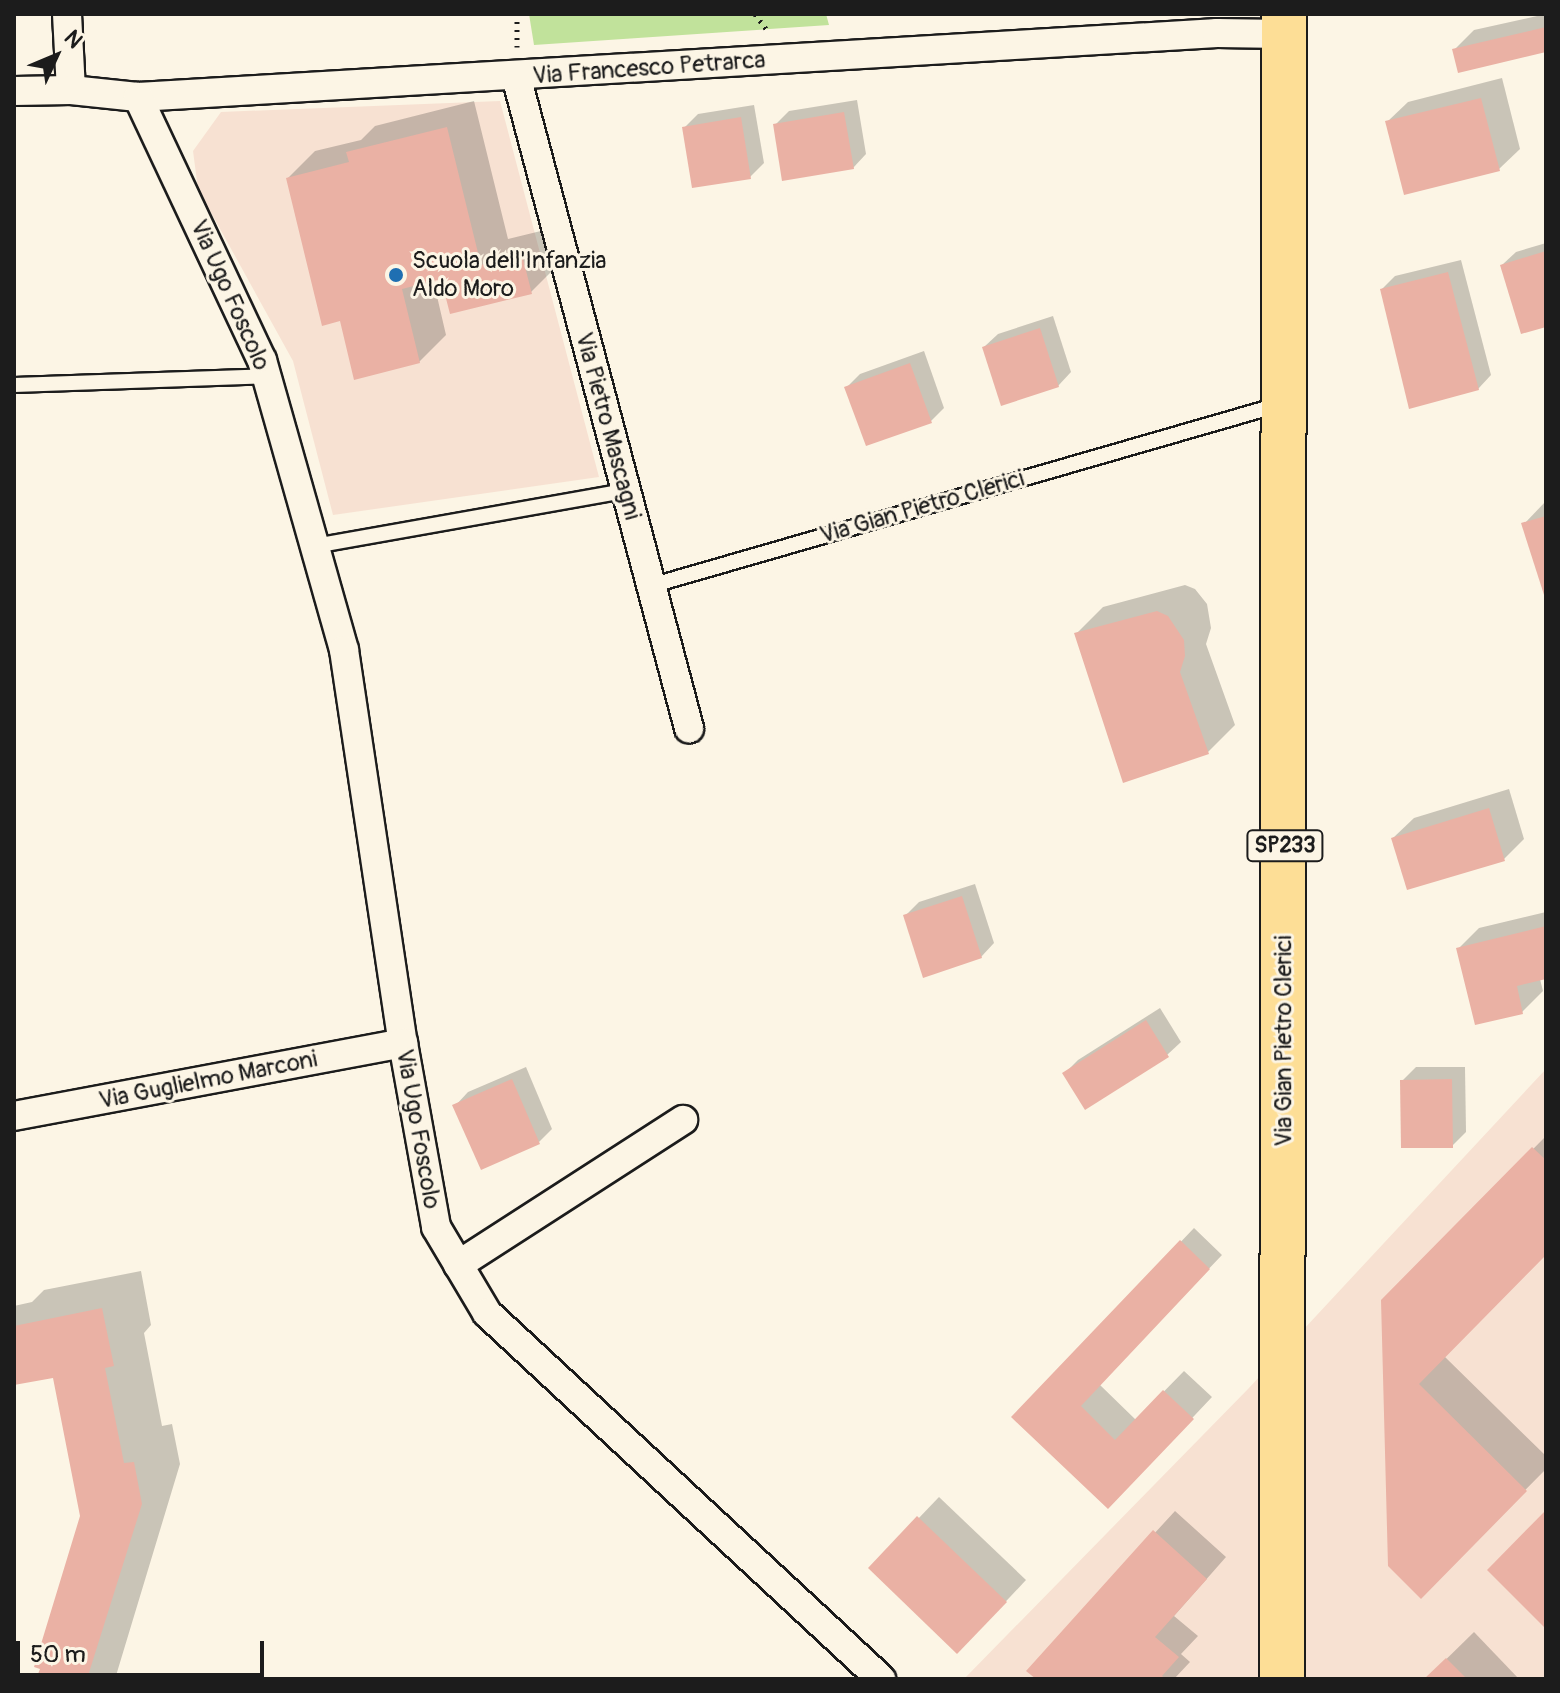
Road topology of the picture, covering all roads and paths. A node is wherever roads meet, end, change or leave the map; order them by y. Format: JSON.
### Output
{"nodes":[{"id":1,"x":67,"y":14,"type":"edge"},
{"id":2,"x":755,"y":14,"type":"edge"},
{"id":3,"x":1284,"y":24,"type":"edge"},
{"id":4,"x":772,"y":35,"type":"dead end"},
{"id":5,"x":516,"y":76,"type":"junction"},
{"id":6,"x":71,"y":90,"type":"junction"},
{"id":7,"x":14,"y":91,"type":"edge"},
{"id":8,"x":138,"y":97,"type":"junction"},
{"id":9,"x":267,"y":376,"type":"junction"},
{"id":10,"x":14,"y":385,"type":"edge"},
{"id":11,"x":1286,"y":403,"type":"junction"},
{"id":12,"x":625,"y":491,"type":"junction"},
{"id":13,"x":315,"y":546,"type":"junction"},
{"id":14,"x":650,"y":586,"type":"junction"},
{"id":15,"x":689,"y":728,"type":"dead end"},
{"id":16,"x":403,"y":1043,"type":"junction"},
{"id":17,"x":14,"y":1116,"type":"edge"},
{"id":18,"x":683,"y":1120,"type":"dead end"},
{"id":19,"x":458,"y":1265,"type":"junction"},
{"id":20,"x":881,"y":1679,"type":"edge"},
{"id":21,"x":1282,"y":1679,"type":"edge"}],
"edges":[{"from":1,"to":6,"type":"street"},
{"from":2,"to":4,"type":"path"},
{"from":3,"to":5,"type":"street","name":"Via Francesco Petrarca"},
{"from":3,"to":11,"type":"main road","name":"Via Gian Pietro Clerici","number":"SP233"},
{"from":5,"to":8,"type":"street","name":"Via Francesco Petrarca"},
{"from":5,"to":12,"type":"street","name":"Via Pietro Mascagni"},
{"from":6,"to":7,"type":"street","name":"Via Francesco Petrarca"},
{"from":6,"to":8,"type":"street","name":"Via Francesco Petrarca"},
{"from":8,"to":9,"type":"street","name":"Via Ugo Foscolo"},
{"from":9,"to":10,"type":"lane"},
{"from":9,"to":13,"type":"street","name":"Via Ugo Foscolo"},
{"from":11,"to":14,"type":"lane","name":"Via Gian Pietro Clerici"},
{"from":11,"to":21,"type":"main road","name":"Via Gian Pietro Clerici","number":"SP233"},
{"from":12,"to":13,"type":"lane"},
{"from":12,"to":14,"type":"street","name":"Via Pietro Mascagni"},
{"from":13,"to":16,"type":"street","name":"Via Ugo Foscolo"},
{"from":14,"to":15,"type":"street","name":"Via Pietro Mascagni"},
{"from":16,"to":17,"type":"street","name":"Via Guglielmo Marconi"},
{"from":16,"to":19,"type":"street","name":"Via Ugo Foscolo"},
{"from":18,"to":19,"type":"street"},
{"from":19,"to":20,"type":"street","name":"Via Ugo Foscolo"}]}
